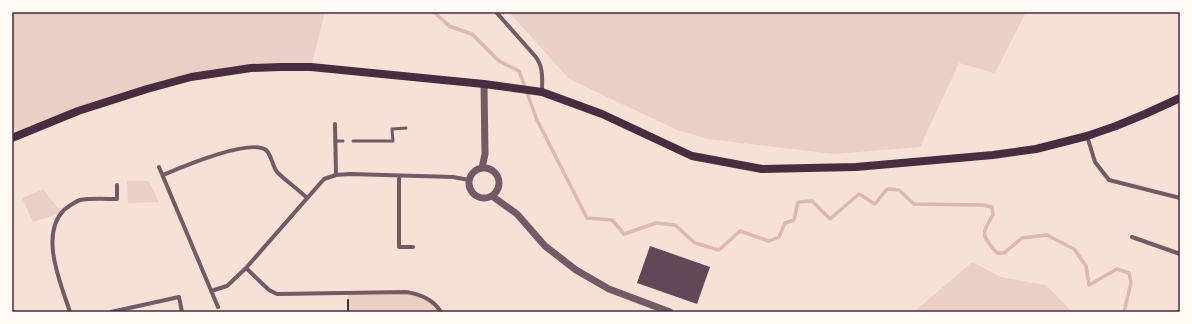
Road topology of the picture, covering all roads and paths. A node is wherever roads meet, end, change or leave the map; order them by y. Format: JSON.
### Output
{"nodes":[{"id":1,"x":496,"y":12,"type":"edge"},
{"id":2,"x":484,"y":84,"type":"junction"},
{"id":3,"x":538,"y":92,"type":"junction"},
{"id":4,"x":1180,"y":98,"type":"edge"},
{"id":5,"x":335,"y":124,"type":"dead end"},
{"id":6,"x":406,"y":128,"type":"dead end"},
{"id":7,"x":1087,"y":136,"type":"junction"},
{"id":8,"x":12,"y":138,"type":"edge"},
{"id":9,"x":335,"y":141,"type":"junction"},
{"id":10,"x":343,"y":141,"type":"dead end"},
{"id":11,"x":353,"y":141,"type":"dead end"},
{"id":12,"x":159,"y":167,"type":"dead end"},
{"id":13,"x":482,"y":168,"type":"junction"},
{"id":14,"x":163,"y":175,"type":"junction"},
{"id":15,"x":336,"y":175,"type":"junction"},
{"id":16,"x":399,"y":176,"type":"junction"},
{"id":17,"x":469,"y":180,"type":"junction"},
{"id":18,"x":117,"y":185,"type":"dead end"},
{"id":19,"x":492,"y":196,"type":"junction"},
{"id":20,"x":307,"y":198,"type":"junction"},
{"id":21,"x":1180,"y":198,"type":"edge"},
{"id":22,"x":1132,"y":237,"type":"dead end"},
{"id":23,"x":413,"y":247,"type":"dead end"},
{"id":24,"x":1180,"y":254,"type":"edge"},
{"id":25,"x":246,"y":268,"type":"junction"},
{"id":26,"x":211,"y":291,"type":"junction"},
{"id":27,"x":348,"y":293,"type":"junction"},
{"id":28,"x":218,"y":307,"type":"dead end"},
{"id":29,"x":70,"y":312,"type":"edge"},
{"id":30,"x":111,"y":312,"type":"edge"},
{"id":31,"x":182,"y":312,"type":"edge"},
{"id":32,"x":348,"y":312,"type":"edge"},
{"id":33,"x":441,"y":312,"type":"edge"},
{"id":34,"x":670,"y":312,"type":"edge"}],
"edges":[{"from":1,"to":3,"type":"street"},
{"from":2,"to":3,"type":"main road"},
{"from":2,"to":8,"type":"main road"},
{"from":2,"to":13,"type":"street"},
{"from":3,"to":7,"type":"main road"},
{"from":4,"to":7,"type":"main road"},
{"from":5,"to":9,"type":"street"},
{"from":6,"to":11,"type":"lane"},
{"from":7,"to":21,"type":"street"},
{"from":9,"to":10,"type":"lane"},
{"from":9,"to":15,"type":"street"},
{"from":12,"to":14,"type":"street"},
{"from":13,"to":17,"type":"street"},
{"from":13,"to":19,"type":"street"},
{"from":14,"to":20,"type":"street"},
{"from":14,"to":26,"type":"street"},
{"from":15,"to":16,"type":"street"},
{"from":15,"to":20,"type":"street"},
{"from":16,"to":17,"type":"street"},
{"from":16,"to":23,"type":"street"},
{"from":17,"to":19,"type":"street"},
{"from":18,"to":29,"type":"street"},
{"from":19,"to":34,"type":"street"},
{"from":20,"to":25,"type":"street"},
{"from":22,"to":24,"type":"street"},
{"from":25,"to":26,"type":"street"},
{"from":25,"to":27,"type":"street"},
{"from":26,"to":28,"type":"street"},
{"from":27,"to":32,"type":"path"},
{"from":27,"to":33,"type":"street"},
{"from":30,"to":31,"type":"street"}]}
